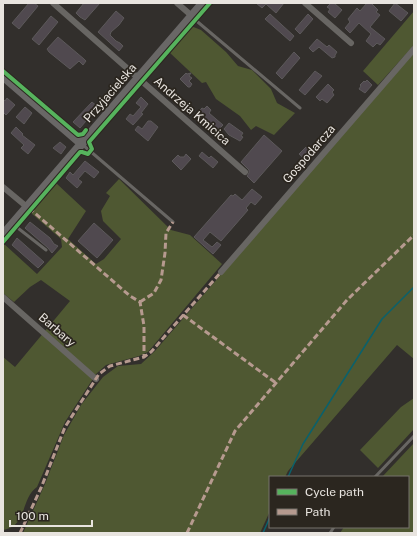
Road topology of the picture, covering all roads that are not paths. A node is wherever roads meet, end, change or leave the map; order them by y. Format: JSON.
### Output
{"nodes":[{"id":1,"x":53,"y":3,"type":"edge"},
{"id":2,"x":177,"y":3,"type":"edge"},
{"id":3,"x":203,"y":3,"type":"edge"},
{"id":4,"x":305,"y":3,"type":"edge"},
{"id":5,"x":192,"y":16,"type":"junction"},
{"id":6,"x":351,"y":42,"type":"dead end"},
{"id":7,"x":414,"y":49,"type":"edge"},
{"id":8,"x":3,"y":76,"type":"edge"},
{"id":9,"x":138,"y":79,"type":"junction"},
{"id":10,"x":300,"y":108,"type":"dead end"},
{"id":11,"x":82,"y":144,"type":"junction"},
{"id":12,"x":245,"y":172,"type":"dead end"},
{"id":13,"x":3,"y":187,"type":"edge"},
{"id":14,"x":27,"y":207,"type":"junction"},
{"id":15,"x":172,"y":222,"type":"dead end"},
{"id":16,"x":12,"y":224,"type":"junction"},
{"id":17,"x":3,"y":235,"type":"edge"},
{"id":18,"x":46,"y":250,"type":"dead end"},
{"id":19,"x":221,"y":272,"type":"dead end"},
{"id":20,"x":3,"y":297,"type":"edge"},
{"id":21,"x":96,"y":379,"type":"dead end"},
{"id":22,"x":414,"y":436,"type":"edge"},
{"id":23,"x":377,"y":476,"type":"edge"}],
"edges":[{"from":1,"to":9,"type":"street","name":"Andrzeja Kmicica"},
{"from":2,"to":5,"type":"street"},
{"from":3,"to":5,"type":"street","name":"Przyjacielska"},
{"from":4,"to":6,"type":"street"},
{"from":5,"to":9,"type":"street","name":"Przyjacielska"},
{"from":5,"to":10,"type":"lane"},
{"from":7,"to":19,"type":"street","name":"Gospodarcza"},
{"from":8,"to":11,"type":"street"},
{"from":9,"to":11,"type":"street","name":"Przyjacielska"},
{"from":9,"to":12,"type":"street","name":"Andrzeja Kmicica"},
{"from":11,"to":14,"type":"street","name":"Przyjacielska"},
{"from":11,"to":15,"type":"lane"},
{"from":13,"to":14,"type":"street"},
{"from":14,"to":16,"type":"street","name":"Przyjacielska"},
{"from":16,"to":17,"type":"street","name":"Przyjacielska"},
{"from":16,"to":18,"type":"lane"},
{"from":20,"to":21,"type":"street","name":"Barbary"},
{"from":22,"to":23,"type":"lane"}]}
